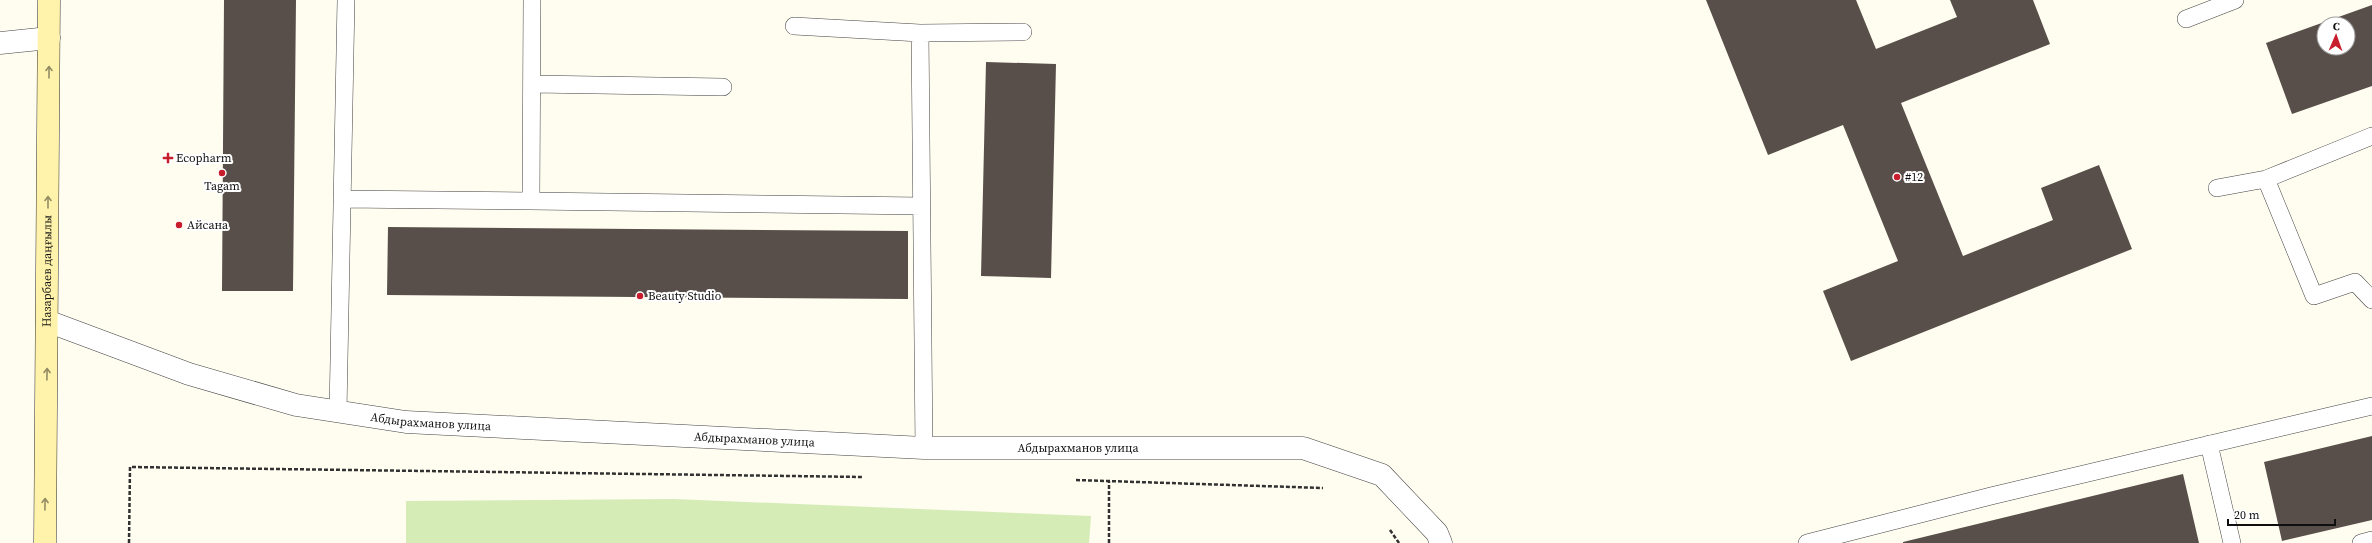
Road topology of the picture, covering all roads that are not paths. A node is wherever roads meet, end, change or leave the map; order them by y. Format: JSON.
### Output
{"nodes":[{"id":1,"x":49,"y":0,"type":"edge"},
{"id":2,"x":346,"y":0,"type":"edge"},
{"id":3,"x":532,"y":0,"type":"edge"},
{"id":4,"x":2235,"y":0,"type":"edge"},
{"id":5,"x":2186,"y":19,"type":"dead end"},
{"id":6,"x":794,"y":26,"type":"dead end"},
{"id":7,"x":1023,"y":32,"type":"dead end"},
{"id":8,"x":920,"y":33,"type":"junction"},
{"id":9,"x":49,"y":38,"type":"junction"},
{"id":10,"x":0,"y":43,"type":"edge"},
{"id":11,"x":533,"y":84,"type":"junction"},
{"id":12,"x":722,"y":87,"type":"dead end"},
{"id":13,"x":2372,"y":136,"type":"edge"},
{"id":14,"x":2266,"y":179,"type":"junction"},
{"id":15,"x":2217,"y":188,"type":"dead end"},
{"id":16,"x":342,"y":199,"type":"junction"},
{"id":17,"x":531,"y":201,"type":"junction"},
{"id":18,"x":922,"y":206,"type":"junction"},
{"id":19,"x":2372,"y":300,"type":"edge"},
{"id":20,"x":47,"y":322,"type":"junction"},
{"id":21,"x":2372,"y":406,"type":"edge"},
{"id":22,"x":338,"y":412,"type":"junction"},
{"id":23,"x":2209,"y":444,"type":"junction"},
{"id":24,"x":924,"y":448,"type":"junction"},
{"id":25,"x":45,"y":543,"type":"edge"},
{"id":26,"x":1441,"y":543,"type":"edge"},
{"id":27,"x":1807,"y":543,"type":"edge"},
{"id":28,"x":2232,"y":543,"type":"edge"}],
"edges":[{"from":1,"to":9,"type":"main road","name":"Назарбаев даңғылы"},
{"from":2,"to":16,"type":"lane"},
{"from":3,"to":11,"type":"lane"},
{"from":4,"to":5,"type":"lane"},
{"from":6,"to":8,"type":"lane"},
{"from":7,"to":8,"type":"lane"},
{"from":8,"to":18,"type":"lane"},
{"from":9,"to":10,"type":"street"},
{"from":20,"to":9,"type":"main road","name":"Назарбаев даңғылы","one_way":true},
{"from":11,"to":12,"type":"lane"},
{"from":11,"to":17,"type":"lane"},
{"from":13,"to":14,"type":"lane"},
{"from":14,"to":15,"type":"lane"},
{"from":14,"to":19,"type":"lane"},
{"from":16,"to":17,"type":"lane"},
{"from":16,"to":22,"type":"lane"},
{"from":17,"to":18,"type":"lane"},
{"from":18,"to":24,"type":"lane"},
{"from":20,"to":22,"type":"street","name":"Абдырахманов улица"},
{"from":25,"to":20,"type":"main road","name":"Назарбаев даңғылы","one_way":true},
{"from":21,"to":23,"type":"lane"},
{"from":22,"to":24,"type":"street","name":"Абдырахманов улица"},
{"from":23,"to":27,"type":"lane"},
{"from":23,"to":28,"type":"lane"},
{"from":24,"to":26,"type":"street","name":"Абдырахманов улица"}]}
